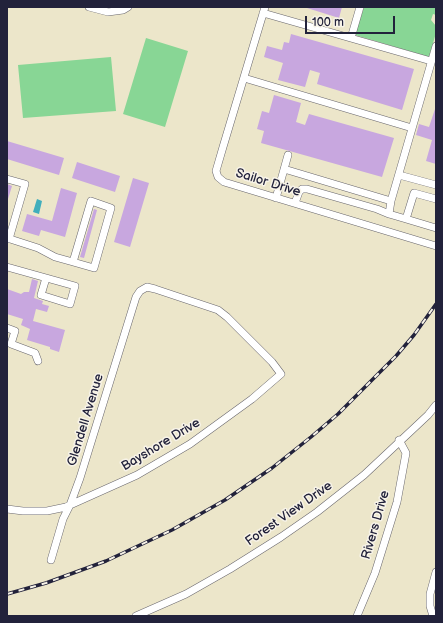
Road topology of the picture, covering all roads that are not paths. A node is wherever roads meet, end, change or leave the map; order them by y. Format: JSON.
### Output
{"nodes":[{"id":1,"x":89,"y":7,"type":"edge"},
{"id":2,"x":128,"y":7,"type":"edge"},
{"id":3,"x":360,"y":7,"type":"edge"},
{"id":4,"x":264,"y":10,"type":"edge"},
{"id":5,"x":351,"y":38,"type":"junction"},
{"id":6,"x":436,"y":46,"type":"edge"},
{"id":7,"x":431,"y":61,"type":"junction"},
{"id":8,"x":244,"y":78,"type":"junction"},
{"id":9,"x":412,"y":128,"type":"junction"},
{"id":10,"x":288,"y":155,"type":"dead end"},
{"id":11,"x":284,"y":169,"type":"junction"},
{"id":12,"x":399,"y":174,"type":"junction"},
{"id":13,"x":7,"y":179,"type":"edge"},
{"id":14,"x":436,"y":185,"type":"edge"},
{"id":15,"x":276,"y":198,"type":"junction"},
{"id":16,"x":436,"y":199,"type":"edge"},
{"id":17,"x":391,"y":201,"type":"junction"},
{"id":18,"x":295,"y":203,"type":"junction"},
{"id":19,"x":389,"y":214,"type":"junction"},
{"id":20,"x":406,"y":219,"type":"junction"},
{"id":21,"x":436,"y":228,"type":"edge"},
{"id":22,"x":8,"y":239,"type":"edge"},
{"id":23,"x":436,"y":246,"type":"edge"},
{"id":24,"x":73,"y":262,"type":"junction"},
{"id":25,"x":7,"y":267,"type":"edge"},
{"id":26,"x":46,"y":278,"type":"junction"},
{"id":27,"x":144,"y":288,"type":"joint"},
{"id":28,"x":7,"y":328,"type":"edge"},
{"id":29,"x":38,"y":361,"type":"dead end"},
{"id":30,"x":436,"y":405,"type":"edge"},
{"id":31,"x":399,"y":440,"type":"junction"},
{"id":32,"x":70,"y":505,"type":"junction"},
{"id":33,"x":7,"y":509,"type":"edge"},
{"id":34,"x":51,"y":560,"type":"dead end"},
{"id":35,"x":436,"y":572,"type":"edge"},
{"id":36,"x":136,"y":616,"type":"edge"},
{"id":37,"x":357,"y":616,"type":"edge"},
{"id":38,"x":433,"y":616,"type":"edge"}],
"edges":[{"from":1,"to":2,"type":"street"},
{"from":3,"to":5,"type":"street"},
{"from":4,"to":5,"type":"street"},
{"from":4,"to":8,"type":"street","name":"Sailor Drive"},
{"from":5,"to":7,"type":"street"},
{"from":6,"to":7,"type":"street"},
{"from":7,"to":9,"type":"street"},
{"from":8,"to":9,"type":"street"},
{"from":8,"to":15,"type":"street","name":"Sailor Drive"},
{"from":9,"to":12,"type":"street"},
{"from":10,"to":11,"type":"street"},
{"from":11,"to":15,"type":"street"},
{"from":11,"to":17,"type":"street"},
{"from":12,"to":14,"type":"street"},
{"from":12,"to":17,"type":"street"},
{"from":13,"to":22,"type":"street"},
{"from":15,"to":18,"type":"street","name":"Sailor Drive"},
{"from":16,"to":20,"type":"street"},
{"from":17,"to":19,"type":"street"},
{"from":18,"to":19,"type":"street"},
{"from":18,"to":23,"type":"street","name":"Sailor Drive"},
{"from":19,"to":20,"type":"street"},
{"from":20,"to":21,"type":"street"},
{"from":22,"to":24,"type":"street"},
{"from":24,"to":24,"type":"street"},
{"from":25,"to":26,"type":"street"},
{"from":26,"to":26,"type":"street"},
{"from":27,"to":32,"type":"street","name":"Glendell Avenue"},
{"from":27,"to":32,"type":"street","name":"Bayshore Drive"},
{"from":28,"to":29,"type":"street"},
{"from":30,"to":31,"type":"street","name":"Forest View Drive"},
{"from":31,"to":36,"type":"street","name":"Forest View Drive"},
{"from":31,"to":37,"type":"street","name":"Rivers Drive"},
{"from":32,"to":33,"type":"street","name":"Bayshore Drive"},
{"from":32,"to":34,"type":"street","name":"Glendell Avenue"},
{"from":35,"to":38,"type":"street"}]}
